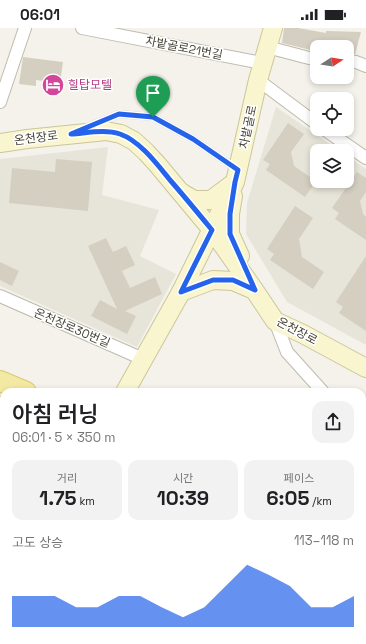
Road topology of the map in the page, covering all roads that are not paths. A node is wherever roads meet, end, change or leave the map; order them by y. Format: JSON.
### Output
{"nodes":[{"id":1,"x":25,"y":28,"type":"edge"},
{"id":2,"x":82,"y":28,"type":"edge"},
{"id":3,"x":273,"y":28,"type":"edge"},
{"id":4,"x":310,"y":58,"type":"edge"},
{"id":5,"x":354,"y":62,"type":"edge"},
{"id":6,"x":262,"y":64,"type":"junction"},
{"id":7,"x":366,"y":66,"type":"edge"},
{"id":8,"x":0,"y":102,"type":"edge"},
{"id":9,"x":310,"y":116,"type":"edge"},
{"id":10,"x":71,"y":134,"type":"junction"},
{"id":11,"x":334,"y":136,"type":"edge"},
{"id":12,"x":0,"y":143,"type":"edge"},
{"id":13,"x":366,"y":158,"type":"edge"},
{"id":14,"x":237,"y":176,"type":"junction"},
{"id":15,"x":180,"y":192,"type":"junction"},
{"id":16,"x":212,"y":230,"type":"junction"},
{"id":17,"x":255,"y":290,"type":"junction"},
{"id":18,"x":181,"y":292,"type":"junction"},
{"id":19,"x":0,"y":296,"type":"edge"},
{"id":20,"x":275,"y":321,"type":"junction"},
{"id":21,"x":144,"y":359,"type":"junction"},
{"id":22,"x":366,"y":368,"type":"edge"},
{"id":23,"x":0,"y":381,"type":"edge"},
{"id":24,"x":17,"y":388,"type":"edge"},
{"id":25,"x":127,"y":388,"type":"edge"},
{"id":26,"x":319,"y":388,"type":"edge"}],
"edges":[{"from":1,"to":8,"type":"street"},
{"from":2,"to":6,"type":"street","name":"차밭골로21번길"},
{"from":3,"to":6,"type":"street","name":"차밭골로"},
{"from":4,"to":6,"type":"street","name":"차밭골로21번길"},
{"from":5,"to":7,"type":"street"},
{"from":6,"to":9,"type":"street"},
{"from":6,"to":14,"type":"street","name":"차밭골로"},
{"from":10,"to":12,"type":"street","name":"온천장로"},
{"from":10,"to":14,"type":"lane","name":"온천장로"},
{"from":10,"to":15,"type":"street","name":"온천장로"},
{"from":11,"to":13,"type":"street"},
{"from":14,"to":15,"type":"street"},
{"from":14,"to":16,"type":"street","name":"차밭골로"},
{"from":14,"to":17,"type":"street"},
{"from":15,"to":16,"type":"street","name":"온천장로"},
{"from":16,"to":17,"type":"street","name":"온천장로"},
{"from":16,"to":18,"type":"street","name":"차밭골로"},
{"from":17,"to":18,"type":"street"},
{"from":17,"to":20,"type":"street","name":"온천장로"},
{"from":18,"to":21,"type":"street","name":"차밭골로"},
{"from":19,"to":21,"type":"street","name":"온천장로30번길"},
{"from":20,"to":22,"type":"street","name":"온천장로"},
{"from":20,"to":26,"type":"street"},
{"from":21,"to":25,"type":"street","name":"차밭골로"},
{"from":23,"to":24,"type":"main road"}]}
